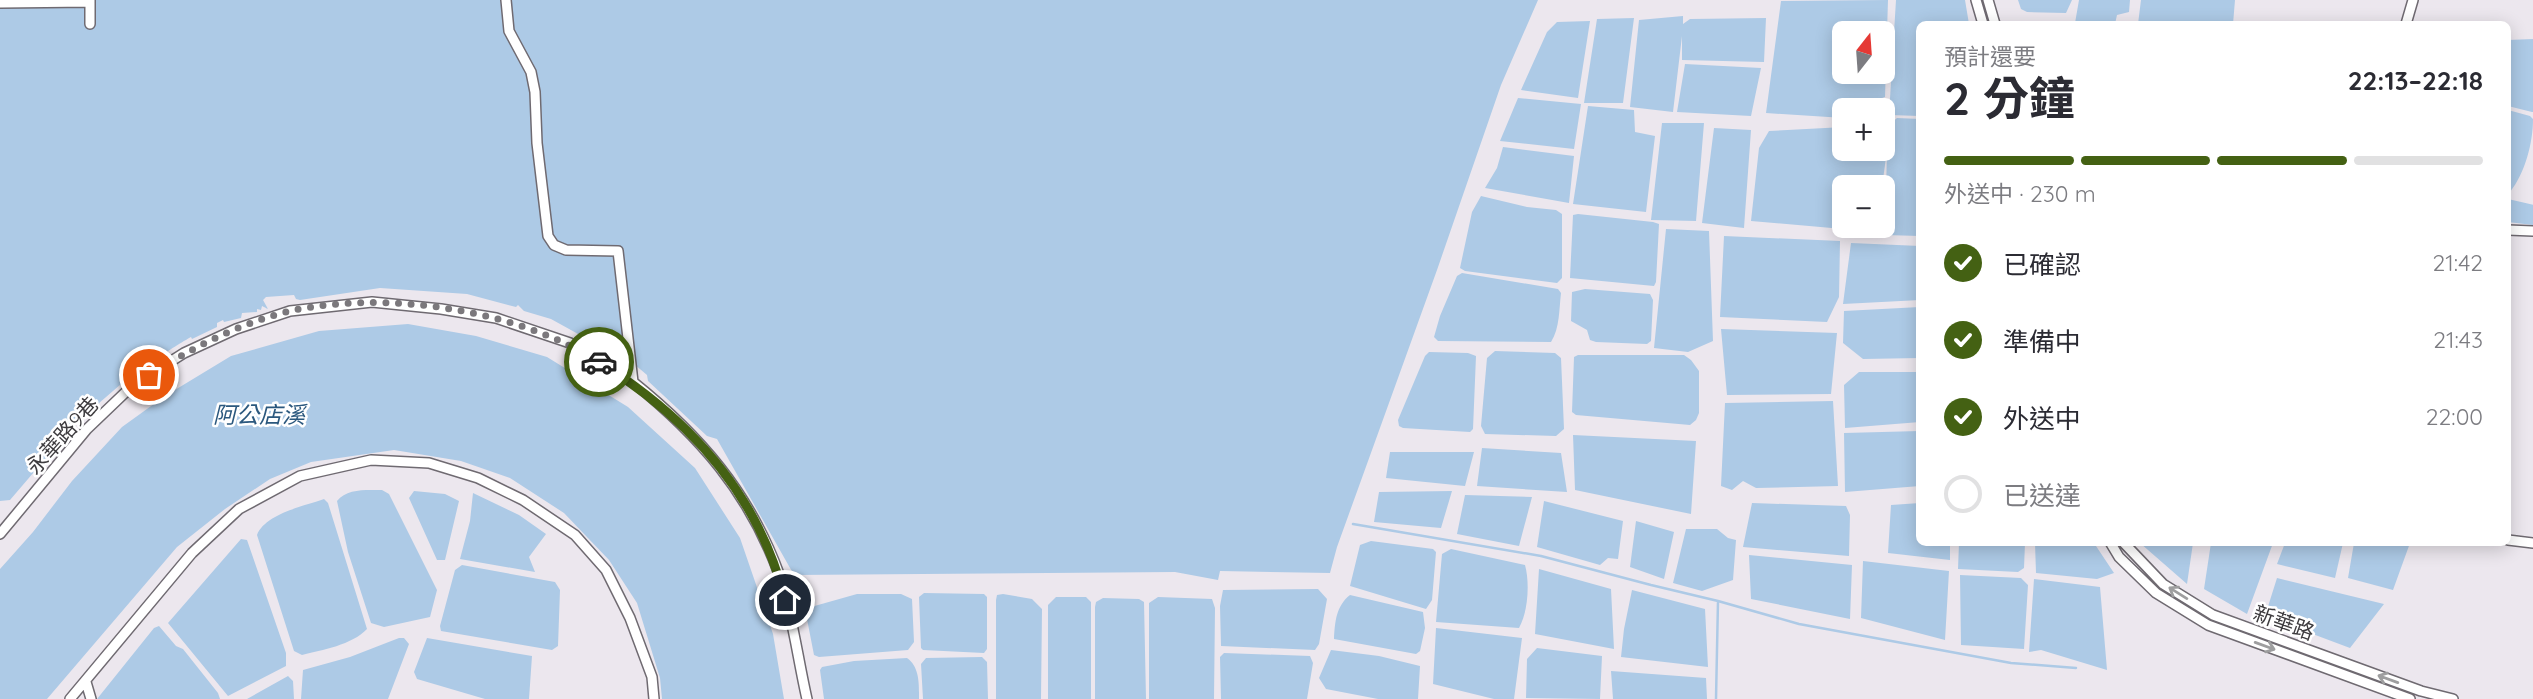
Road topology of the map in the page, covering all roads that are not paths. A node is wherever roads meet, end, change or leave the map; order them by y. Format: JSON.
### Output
{"nodes":[{"id":1,"x":506,"y":0,"type":"edge"},
{"id":2,"x":1976,"y":0,"type":"edge"},
{"id":3,"x":1988,"y":0,"type":"edge"},
{"id":4,"x":2413,"y":0,"type":"edge"},
{"id":5,"x":90,"y":1,"type":"edge"},
{"id":6,"x":0,"y":4,"type":"edge"},
{"id":7,"x":1982,"y":21,"type":"edge"},
{"id":8,"x":1994,"y":21,"type":"edge"},
{"id":9,"x":2407,"y":21,"type":"edge"},
{"id":10,"x":90,"y":24,"type":"dead end"},
{"id":11,"x":2511,"y":230,"type":"edge"},
{"id":12,"x":2533,"y":231,"type":"edge"},
{"id":13,"x":633,"y":382,"type":"junction"},
{"id":14,"x":0,"y":534,"type":"edge"},
{"id":15,"x":2511,"y":540,"type":"edge"},
{"id":16,"x":2533,"y":543,"type":"edge"},
{"id":17,"x":2112,"y":546,"type":"edge"},
{"id":18,"x":2127,"y":546,"type":"edge"},
{"id":19,"x":86,"y":682,"type":"junction"},
{"id":20,"x":70,"y":699,"type":"edge"},
{"id":21,"x":91,"y":699,"type":"edge"},
{"id":22,"x":654,"y":699,"type":"edge"},
{"id":23,"x":807,"y":699,"type":"edge"},
{"id":24,"x":2410,"y":699,"type":"edge"},
{"id":25,"x":2453,"y":699,"type":"edge"}],
"edges":[{"from":1,"to":13,"type":"street"},
{"from":2,"to":7,"type":"street"},
{"from":3,"to":8,"type":"street"},
{"from":4,"to":9,"type":"street"},
{"from":5,"to":6,"type":"street"},
{"from":5,"to":10,"type":"street"},
{"from":11,"to":12,"type":"street"},
{"from":13,"to":14,"type":"street","name":"永華路9巷"},
{"from":13,"to":23,"type":"street","name":"永華路9巷"},
{"from":15,"to":16,"type":"street"},
{"from":17,"to":24,"type":"street","name":"新華路","one_way":true},
{"from":25,"to":18,"type":"street","name":"新華路","one_way":true},
{"from":19,"to":20,"type":"street"},
{"from":19,"to":21,"type":"street"},
{"from":19,"to":22,"type":"street"}]}
